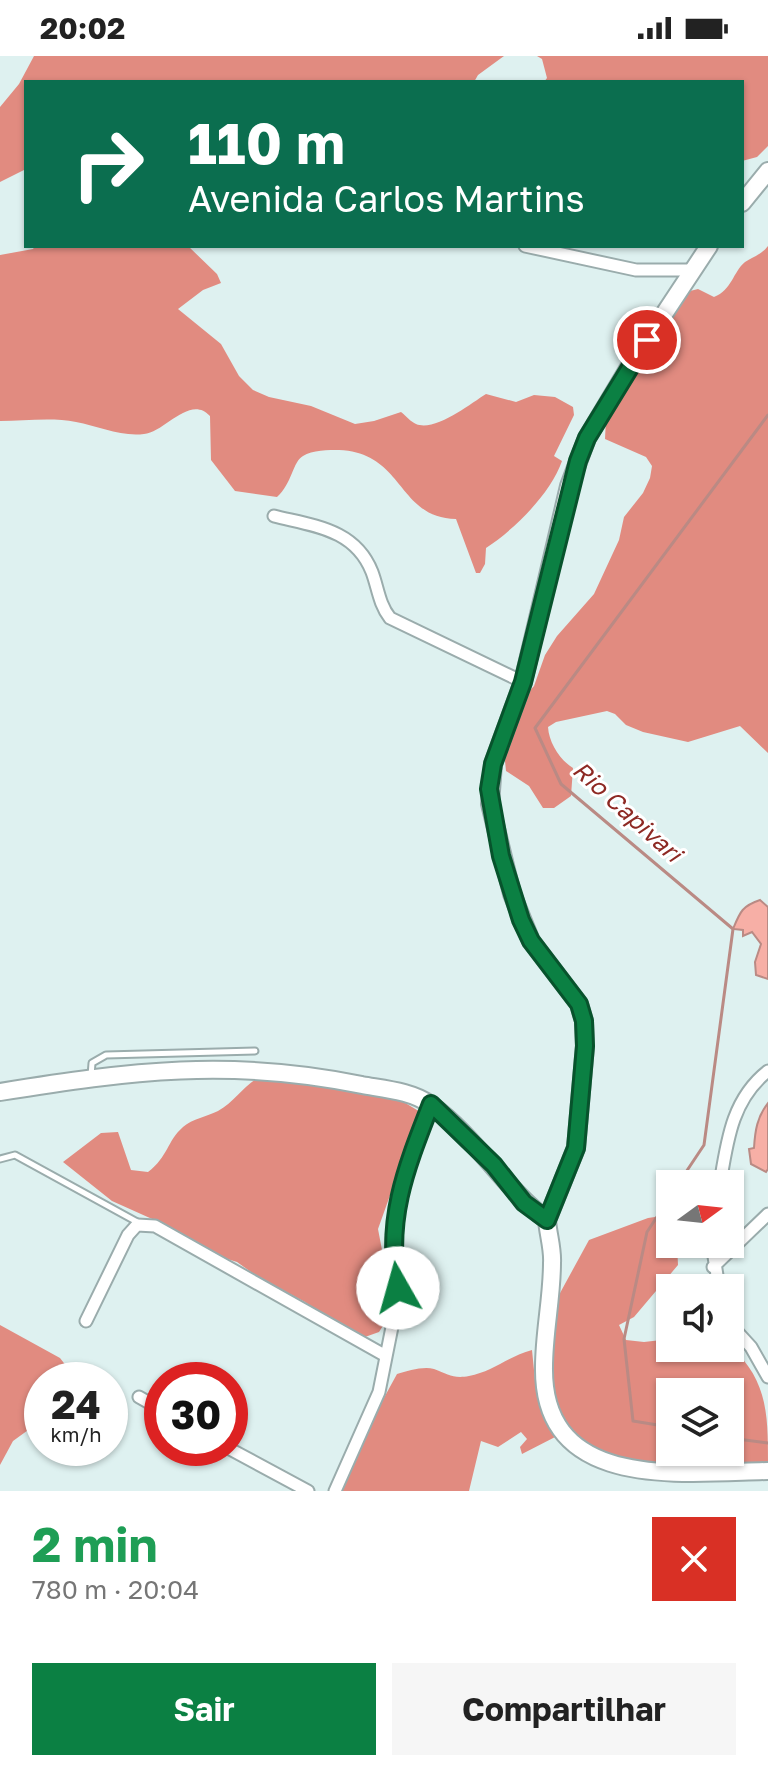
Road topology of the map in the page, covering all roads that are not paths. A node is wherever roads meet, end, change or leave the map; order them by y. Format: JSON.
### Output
{"nodes":[{"id":1,"x":768,"y":171,"type":"edge"},
{"id":2,"x":744,"y":201,"type":"edge"},
{"id":3,"x":534,"y":248,"type":"edge"},
{"id":4,"x":708,"y":248,"type":"edge"},
{"id":5,"x":693,"y":270,"type":"junction"},
{"id":6,"x":274,"y":516,"type":"dead end"},
{"id":7,"x":523,"y":682,"type":"junction"},
{"id":8,"x":255,"y":1051,"type":"dead end"},
{"id":9,"x":768,"y":1071,"type":"edge"},
{"id":10,"x":91,"y":1078,"type":"junction"},
{"id":11,"x":0,"y":1092,"type":"edge"},
{"id":12,"x":431,"y":1104,"type":"junction"},
{"id":13,"x":0,"y":1159,"type":"edge"},
{"id":14,"x":723,"y":1170,"type":"edge"},
{"id":15,"x":768,"y":1214,"type":"edge"},
{"id":16,"x":547,"y":1220,"type":"junction"},
{"id":17,"x":140,"y":1224,"type":"junction"},
{"id":18,"x":713,"y":1258,"type":"edge"},
{"id":19,"x":713,"y":1267,"type":"junction"},
{"id":20,"x":715,"y":1274,"type":"edge"},
{"id":21,"x":86,"y":1321,"type":"dead end"},
{"id":22,"x":744,"y":1339,"type":"edge"},
{"id":23,"x":386,"y":1356,"type":"junction"},
{"id":24,"x":768,"y":1377,"type":"edge"},
{"id":25,"x":139,"y":1397,"type":"dead end"},
{"id":26,"x":144,"y":1400,"type":"edge"},
{"id":27,"x":248,"y":1459,"type":"edge"},
{"id":28,"x":768,"y":1471,"type":"edge"},
{"id":29,"x":308,"y":1491,"type":"edge"},
{"id":30,"x":335,"y":1491,"type":"edge"}],
"edges":[{"from":1,"to":2,"type":"street"},
{"from":3,"to":5,"type":"street"},
{"from":4,"to":5,"type":"street"},
{"from":5,"to":7,"type":"street"},
{"from":6,"to":7,"type":"street"},
{"from":7,"to":16,"type":"street"},
{"from":8,"to":10,"type":"lane"},
{"from":9,"to":14,"type":"street"},
{"from":10,"to":11,"type":"street"},
{"from":10,"to":12,"type":"street"},
{"from":12,"to":16,"type":"street"},
{"from":12,"to":23,"type":"street"},
{"from":13,"to":17,"type":"lane"},
{"from":15,"to":19,"type":"street"},
{"from":16,"to":28,"type":"street"},
{"from":17,"to":21,"type":"street"},
{"from":17,"to":23,"type":"street"},
{"from":18,"to":19,"type":"street"},
{"from":19,"to":20,"type":"street"},
{"from":22,"to":24,"type":"street"},
{"from":23,"to":30,"type":"street"},
{"from":25,"to":26,"type":"street"},
{"from":27,"to":29,"type":"street"}]}
